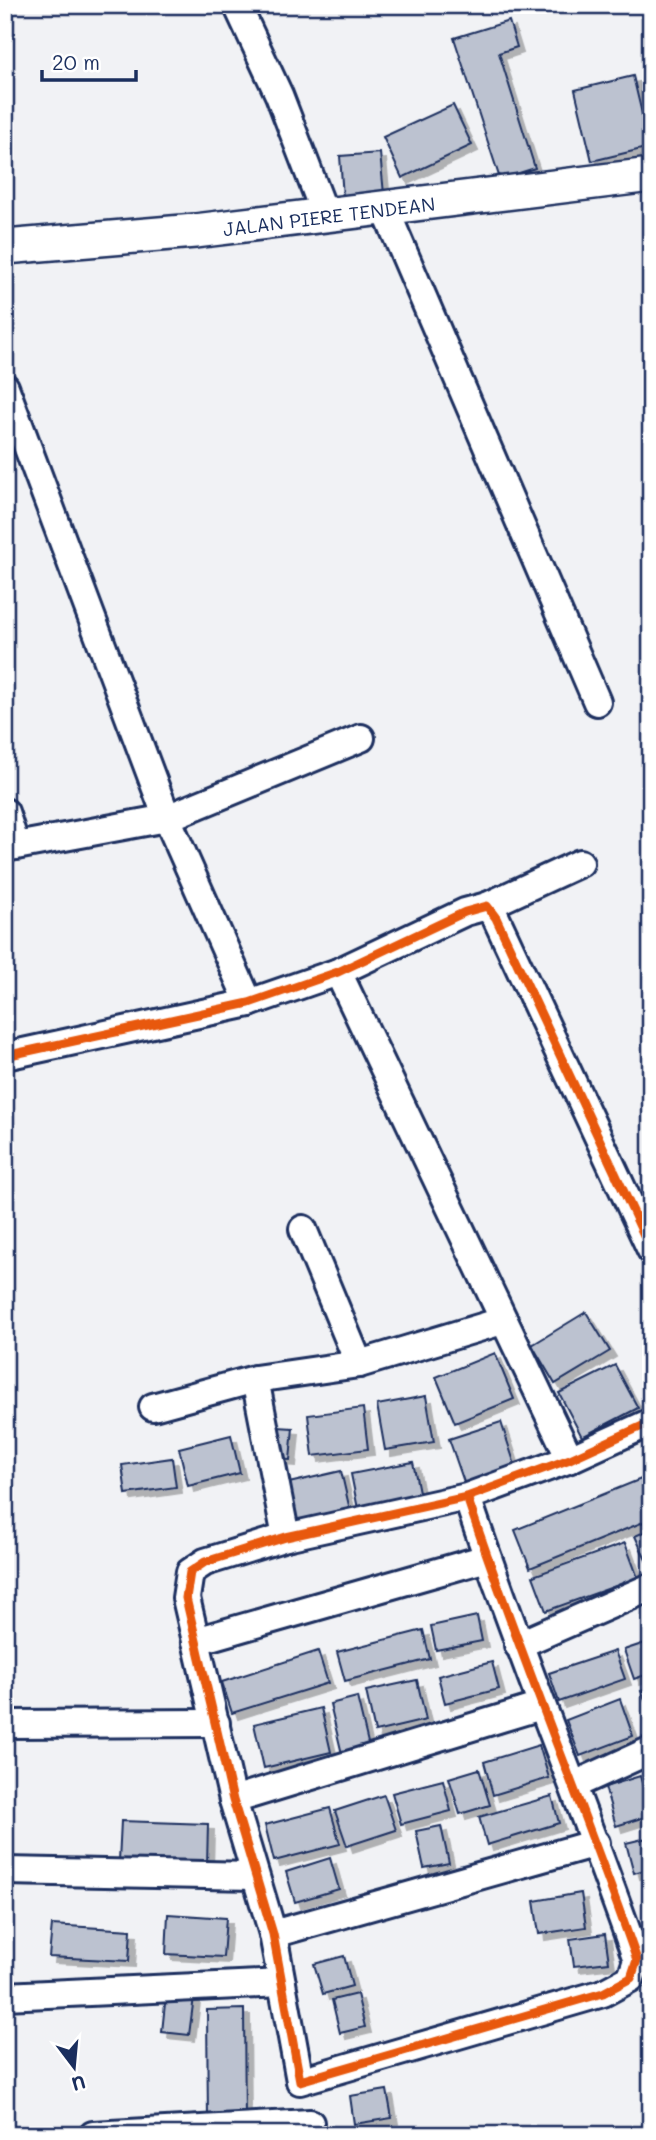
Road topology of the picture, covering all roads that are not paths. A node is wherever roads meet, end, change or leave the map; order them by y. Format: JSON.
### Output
{"nodes":[{"id":1,"x":237,"y":5,"type":"edge"},
{"id":2,"x":651,"y":175,"type":"edge"},
{"id":3,"x":385,"y":209,"type":"junction"},
{"id":4,"x":326,"y":217,"type":"junction"},
{"id":5,"x":5,"y":247,"type":"edge"},
{"id":6,"x":5,"y":387,"type":"edge"},
{"id":7,"x":597,"y":702,"type":"dead end"},
{"id":8,"x":361,"y":738,"type":"dead end"},
{"id":9,"x":5,"y":812,"type":"edge"},
{"id":10,"x":167,"y":818,"type":"junction"},
{"id":11,"x":11,"y":847,"type":"edge"},
{"id":12,"x":580,"y":863,"type":"dead end"},
{"id":13,"x":487,"y":906,"type":"junction"},
{"id":14,"x":338,"y":972,"type":"junction"},
{"id":15,"x":249,"y":1003,"type":"junction"},
{"id":16,"x":5,"y":1056,"type":"edge"},
{"id":17,"x":303,"y":1229,"type":"dead end"},
{"id":18,"x":651,"y":1250,"type":"edge"},
{"id":19,"x":502,"y":1321,"type":"junction"},
{"id":20,"x":359,"y":1364,"type":"junction"},
{"id":21,"x":255,"y":1379,"type":"junction"},
{"id":22,"x":153,"y":1407,"type":"dead end"},
{"id":23,"x":651,"y":1422,"type":"edge"},
{"id":24,"x":570,"y":1459,"type":"junction"},
{"id":25,"x":467,"y":1497,"type":"junction"},
{"id":26,"x":286,"y":1537,"type":"junction"},
{"id":27,"x":487,"y":1558,"type":"junction"},
{"id":28,"x":651,"y":1587,"type":"edge"},
{"id":29,"x":196,"y":1641,"type":"junction"},
{"id":30,"x":518,"y":1645,"type":"junction"},
{"id":31,"x":541,"y":1706,"type":"junction"},
{"id":32,"x":216,"y":1723,"type":"junction"},
{"id":33,"x":5,"y":1724,"type":"edge"},
{"id":34,"x":651,"y":1750,"type":"edge"},
{"id":35,"x":574,"y":1785,"type":"junction"},
{"id":36,"x":233,"y":1800,"type":"junction"},
{"id":37,"x":596,"y":1843,"type":"junction"},
{"id":38,"x":5,"y":1871,"type":"edge"},
{"id":39,"x":255,"y":1877,"type":"junction"},
{"id":40,"x":274,"y":1934,"type":"junction"},
{"id":41,"x":282,"y":1983,"type":"junction"},
{"id":42,"x":5,"y":1996,"type":"edge"},
{"id":43,"x":300,"y":2081,"type":"junction"},
{"id":44,"x":311,"y":2129,"type":"edge"},
{"id":45,"x":93,"y":2135,"type":"edge"}],
"edges":[{"from":1,"to":4,"type":"street"},
{"from":2,"to":3,"type":"street","name":"JALAN PIERE TENDEAN"},
{"from":3,"to":4,"type":"street","name":"JALAN PIERE TENDEAN"},
{"from":3,"to":7,"type":"street"},
{"from":4,"to":5,"type":"street","name":"JALAN PIERE TENDEAN"},
{"from":6,"to":10,"type":"street"},
{"from":8,"to":10,"type":"street"},
{"from":9,"to":11,"type":"street"},
{"from":10,"to":11,"type":"street"},
{"from":10,"to":15,"type":"street"},
{"from":12,"to":13,"type":"street"},
{"from":13,"to":14,"type":"street"},
{"from":13,"to":18,"type":"street"},
{"from":14,"to":15,"type":"street"},
{"from":14,"to":19,"type":"street"},
{"from":15,"to":16,"type":"street"},
{"from":17,"to":20,"type":"street"},
{"from":19,"to":20,"type":"street"},
{"from":19,"to":24,"type":"street"},
{"from":20,"to":21,"type":"street"},
{"from":21,"to":22,"type":"street"},
{"from":21,"to":26,"type":"street"},
{"from":23,"to":24,"type":"street"},
{"from":24,"to":25,"type":"street"},
{"from":25,"to":26,"type":"street"},
{"from":25,"to":27,"type":"street"},
{"from":26,"to":29,"type":"street"},
{"from":27,"to":29,"type":"street"},
{"from":27,"to":30,"type":"street"},
{"from":28,"to":30,"type":"street"},
{"from":29,"to":32,"type":"street"},
{"from":30,"to":31,"type":"street"},
{"from":31,"to":35,"type":"street"},
{"from":31,"to":36,"type":"street"},
{"from":32,"to":33,"type":"street"},
{"from":32,"to":36,"type":"street"},
{"from":34,"to":35,"type":"street"},
{"from":35,"to":37,"type":"street"},
{"from":36,"to":39,"type":"street"},
{"from":37,"to":40,"type":"street"},
{"from":37,"to":43,"type":"street"},
{"from":38,"to":39,"type":"street"},
{"from":39,"to":40,"type":"street"},
{"from":40,"to":41,"type":"street"},
{"from":41,"to":42,"type":"street"},
{"from":41,"to":43,"type":"street"},
{"from":43,"to":44,"type":"street"},
{"from":44,"to":45,"type":"street"}]}
